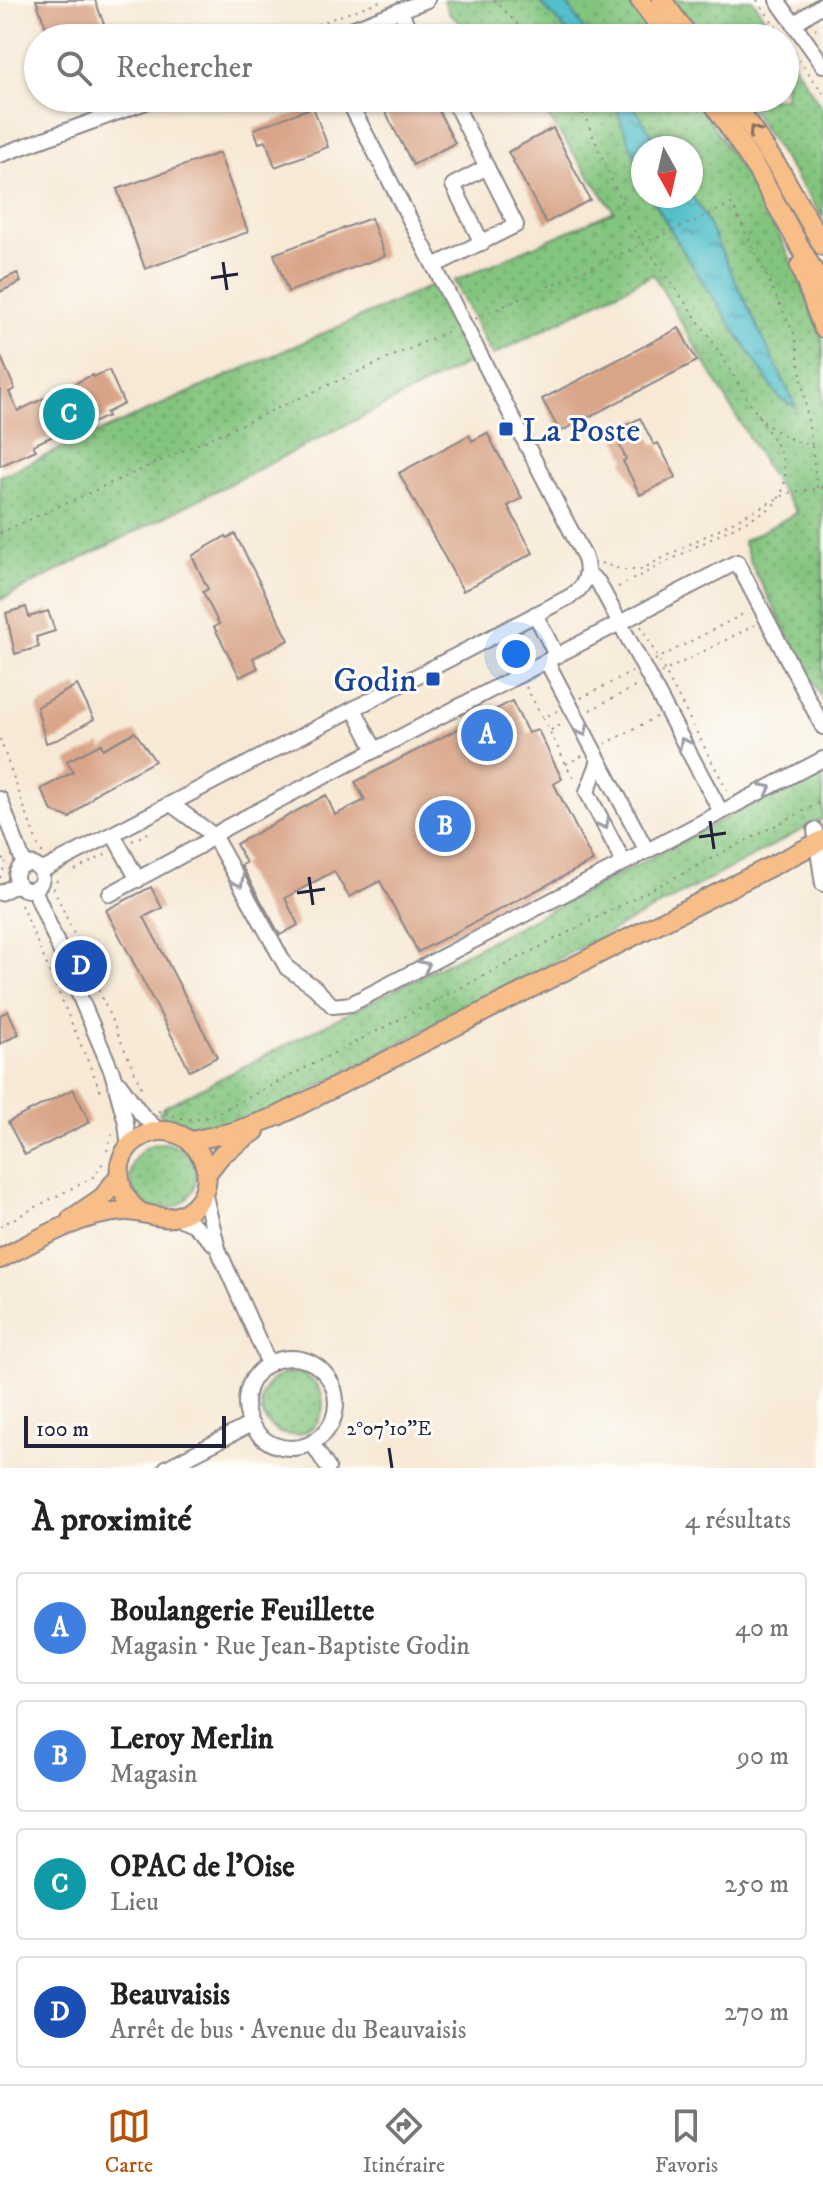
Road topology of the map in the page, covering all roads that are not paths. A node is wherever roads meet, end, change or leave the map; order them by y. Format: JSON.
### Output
{"nodes":[{"id":1,"x":427,"y":0,"type":"edge"},
{"id":2,"x":640,"y":0,"type":"edge"},
{"id":3,"x":662,"y":0,"type":"edge"},
{"id":4,"x":777,"y":0,"type":"edge"},
{"id":5,"x":823,"y":4,"type":"edge"},
{"id":6,"x":400,"y":10,"type":"junction"},
{"id":7,"x":364,"y":24,"type":"edge"},
{"id":8,"x":407,"y":24,"type":"edge"},
{"id":9,"x":658,"y":24,"type":"edge"},
{"id":10,"x":680,"y":24,"type":"edge"},
{"id":11,"x":794,"y":24,"type":"joint"},
{"id":12,"x":799,"y":31,"type":"edge"},
{"id":13,"x":823,"y":65,"type":"edge"},
{"id":14,"x":118,"y":112,"type":"edge"},
{"id":15,"x":354,"y":112,"type":"edge"},
{"id":16,"x":459,"y":112,"type":"edge"},
{"id":17,"x":719,"y":112,"type":"edge"},
{"id":18,"x":740,"y":112,"type":"edge"},
{"id":19,"x":0,"y":155,"type":"edge"},
{"id":20,"x":487,"y":167,"type":"junction"},
{"id":21,"x":781,"y":172,"type":"junction"},
{"id":22,"x":768,"y":190,"type":"junction"},
{"id":23,"x":823,"y":230,"type":"edge"},
{"id":24,"x":482,"y":243,"type":"junction"},
{"id":25,"x":823,"y":246,"type":"edge"},
{"id":26,"x":434,"y":266,"type":"junction"},
{"id":27,"x":823,"y":288,"type":"edge"},
{"id":28,"x":823,"y":328,"type":"edge"},
{"id":29,"x":587,"y":573,"type":"junction"},
{"id":30,"x":535,"y":614,"type":"junction"},
{"id":31,"x":619,"y":623,"type":"junction"},
{"id":32,"x":552,"y":659,"type":"junction"},
{"id":33,"x":354,"y":709,"type":"junction"},
{"id":34,"x":823,"y":727,"type":"edge"},
{"id":35,"x":375,"y":750,"type":"junction"},
{"id":36,"x":596,"y":755,"type":"junction"},
{"id":37,"x":823,"y":759,"type":"edge"},
{"id":38,"x":0,"y":799,"type":"edge"},
{"id":39,"x":171,"y":804,"type":"junction"},
{"id":40,"x":721,"y":812,"type":"junction"},
{"id":41,"x":113,"y":834,"type":"junction"},
{"id":42,"x":213,"y":835,"type":"junction"},
{"id":43,"x":820,"y":835,"type":"edge"},
{"id":44,"x":647,"y":851,"type":"junction"},
{"id":45,"x":624,"y":863,"type":"junction"},
{"id":46,"x":24,"y":864,"type":"junction"},
{"id":47,"x":47,"y":868,"type":"junction"},
{"id":48,"x":138,"y":880,"type":"junction"},
{"id":49,"x":18,"y":884,"type":"junction"},
{"id":50,"x":823,"y":884,"type":"edge"},
{"id":51,"x":34,"y":889,"type":"junction"},
{"id":52,"x":0,"y":893,"type":"edge"},
{"id":53,"x":110,"y":894,"type":"dead end"},
{"id":54,"x":112,"y":1072,"type":"junction"},
{"id":55,"x":278,"y":1116,"type":"junction"},
{"id":56,"x":159,"y":1131,"type":"junction"},
{"id":57,"x":191,"y":1141,"type":"junction"},
{"id":58,"x":129,"y":1148,"type":"junction"},
{"id":59,"x":119,"y":1176,"type":"junction"},
{"id":60,"x":205,"y":1183,"type":"junction"},
{"id":61,"x":140,"y":1212,"type":"junction"},
{"id":62,"x":176,"y":1217,"type":"junction"},
{"id":63,"x":49,"y":1234,"type":"junction"},
{"id":64,"x":218,"y":1249,"type":"junction"},
{"id":65,"x":0,"y":1259,"type":"edge"},
{"id":66,"x":269,"y":1364,"type":"junction"},
{"id":67,"x":251,"y":1424,"type":"junction"},
{"id":68,"x":312,"y":1443,"type":"junction"},
{"id":69,"x":166,"y":1468,"type":"edge"},
{"id":70,"x":328,"y":1468,"type":"edge"}],
"edges":[{"from":1,"to":6,"type":"street"},
{"from":2,"to":9,"type":"main road"},
{"from":3,"to":10,"type":"main road"},
{"from":4,"to":11,"type":"street"},
{"from":5,"to":11,"type":"street"},
{"from":6,"to":7,"type":"street"},
{"from":6,"to":8,"type":"street"},
{"from":12,"to":13,"type":"street"},
{"from":14,"to":19,"type":"street"},
{"from":15,"to":26,"type":"street"},
{"from":16,"to":20,"type":"street"},
{"from":17,"to":22,"type":"main road"},
{"from":21,"to":18,"type":"main road","one_way":true},
{"from":20,"to":24,"type":"street"},
{"from":20,"to":24,"type":"street"},
{"from":21,"to":23,"type":"main road"},
{"from":21,"to":25,"type":"main road"},
{"from":22,"to":27,"type":"main road"},
{"from":22,"to":28,"type":"main road"},
{"from":24,"to":26,"type":"street"},
{"from":26,"to":29,"type":"street"},
{"from":29,"to":30,"type":"street"},
{"from":29,"to":31,"type":"street"},
{"from":30,"to":32,"type":"street"},
{"from":30,"to":33,"type":"street"},
{"from":31,"to":32,"type":"street"},
{"from":31,"to":34,"type":"street"},
{"from":40,"to":31,"type":"street","one_way":true},
{"from":32,"to":35,"type":"street"},
{"from":32,"to":36,"type":"street","one_way":true},
{"from":33,"to":35,"type":"street"},
{"from":33,"to":39,"type":"street"},
{"from":35,"to":42,"type":"street"},
{"from":36,"to":44,"type":"street"},
{"from":36,"to":45,"type":"street","one_way":true},
{"from":40,"to":37,"type":"street","one_way":true},
{"from":38,"to":46,"type":"street"},
{"from":39,"to":41,"type":"street"},
{"from":39,"to":42,"type":"street"},
{"from":40,"to":44,"type":"street"},
{"from":41,"to":47,"type":"street"},
{"from":41,"to":48,"type":"street"},
{"from":42,"to":45,"type":"street","one_way":true},
{"from":42,"to":48,"type":"street"},
{"from":43,"to":50,"type":"street"},
{"from":43,"to":55,"type":"main road"},
{"from":44,"to":45,"type":"street"},
{"from":46,"to":47,"type":"street"},
{"from":46,"to":49,"type":"street"},
{"from":47,"to":51,"type":"street"},
{"from":48,"to":53,"type":"street"},
{"from":49,"to":51,"type":"street"},
{"from":49,"to":52,"type":"street"},
{"from":51,"to":54,"type":"street"},
{"from":54,"to":56,"type":"street"},
{"from":54,"to":58,"type":"street"},
{"from":55,"to":57,"type":"main road"},
{"from":55,"to":60,"type":"main road"},
{"from":56,"to":57,"type":"main road"},
{"from":56,"to":58,"type":"main road"},
{"from":57,"to":60,"type":"main road"},
{"from":58,"to":59,"type":"main road"},
{"from":59,"to":61,"type":"main road"},
{"from":59,"to":63,"type":"main road"},
{"from":60,"to":62,"type":"main road"},
{"from":60,"to":64,"type":"street"},
{"from":61,"to":62,"type":"main road"},
{"from":61,"to":63,"type":"main road"},
{"from":62,"to":64,"type":"street"},
{"from":63,"to":65,"type":"main road"},
{"from":64,"to":66,"type":"street"},
{"from":66,"to":67,"type":"street"},
{"from":66,"to":68,"type":"street"},
{"from":67,"to":68,"type":"street"},
{"from":67,"to":69,"type":"street"},
{"from":68,"to":70,"type":"street"}]}
